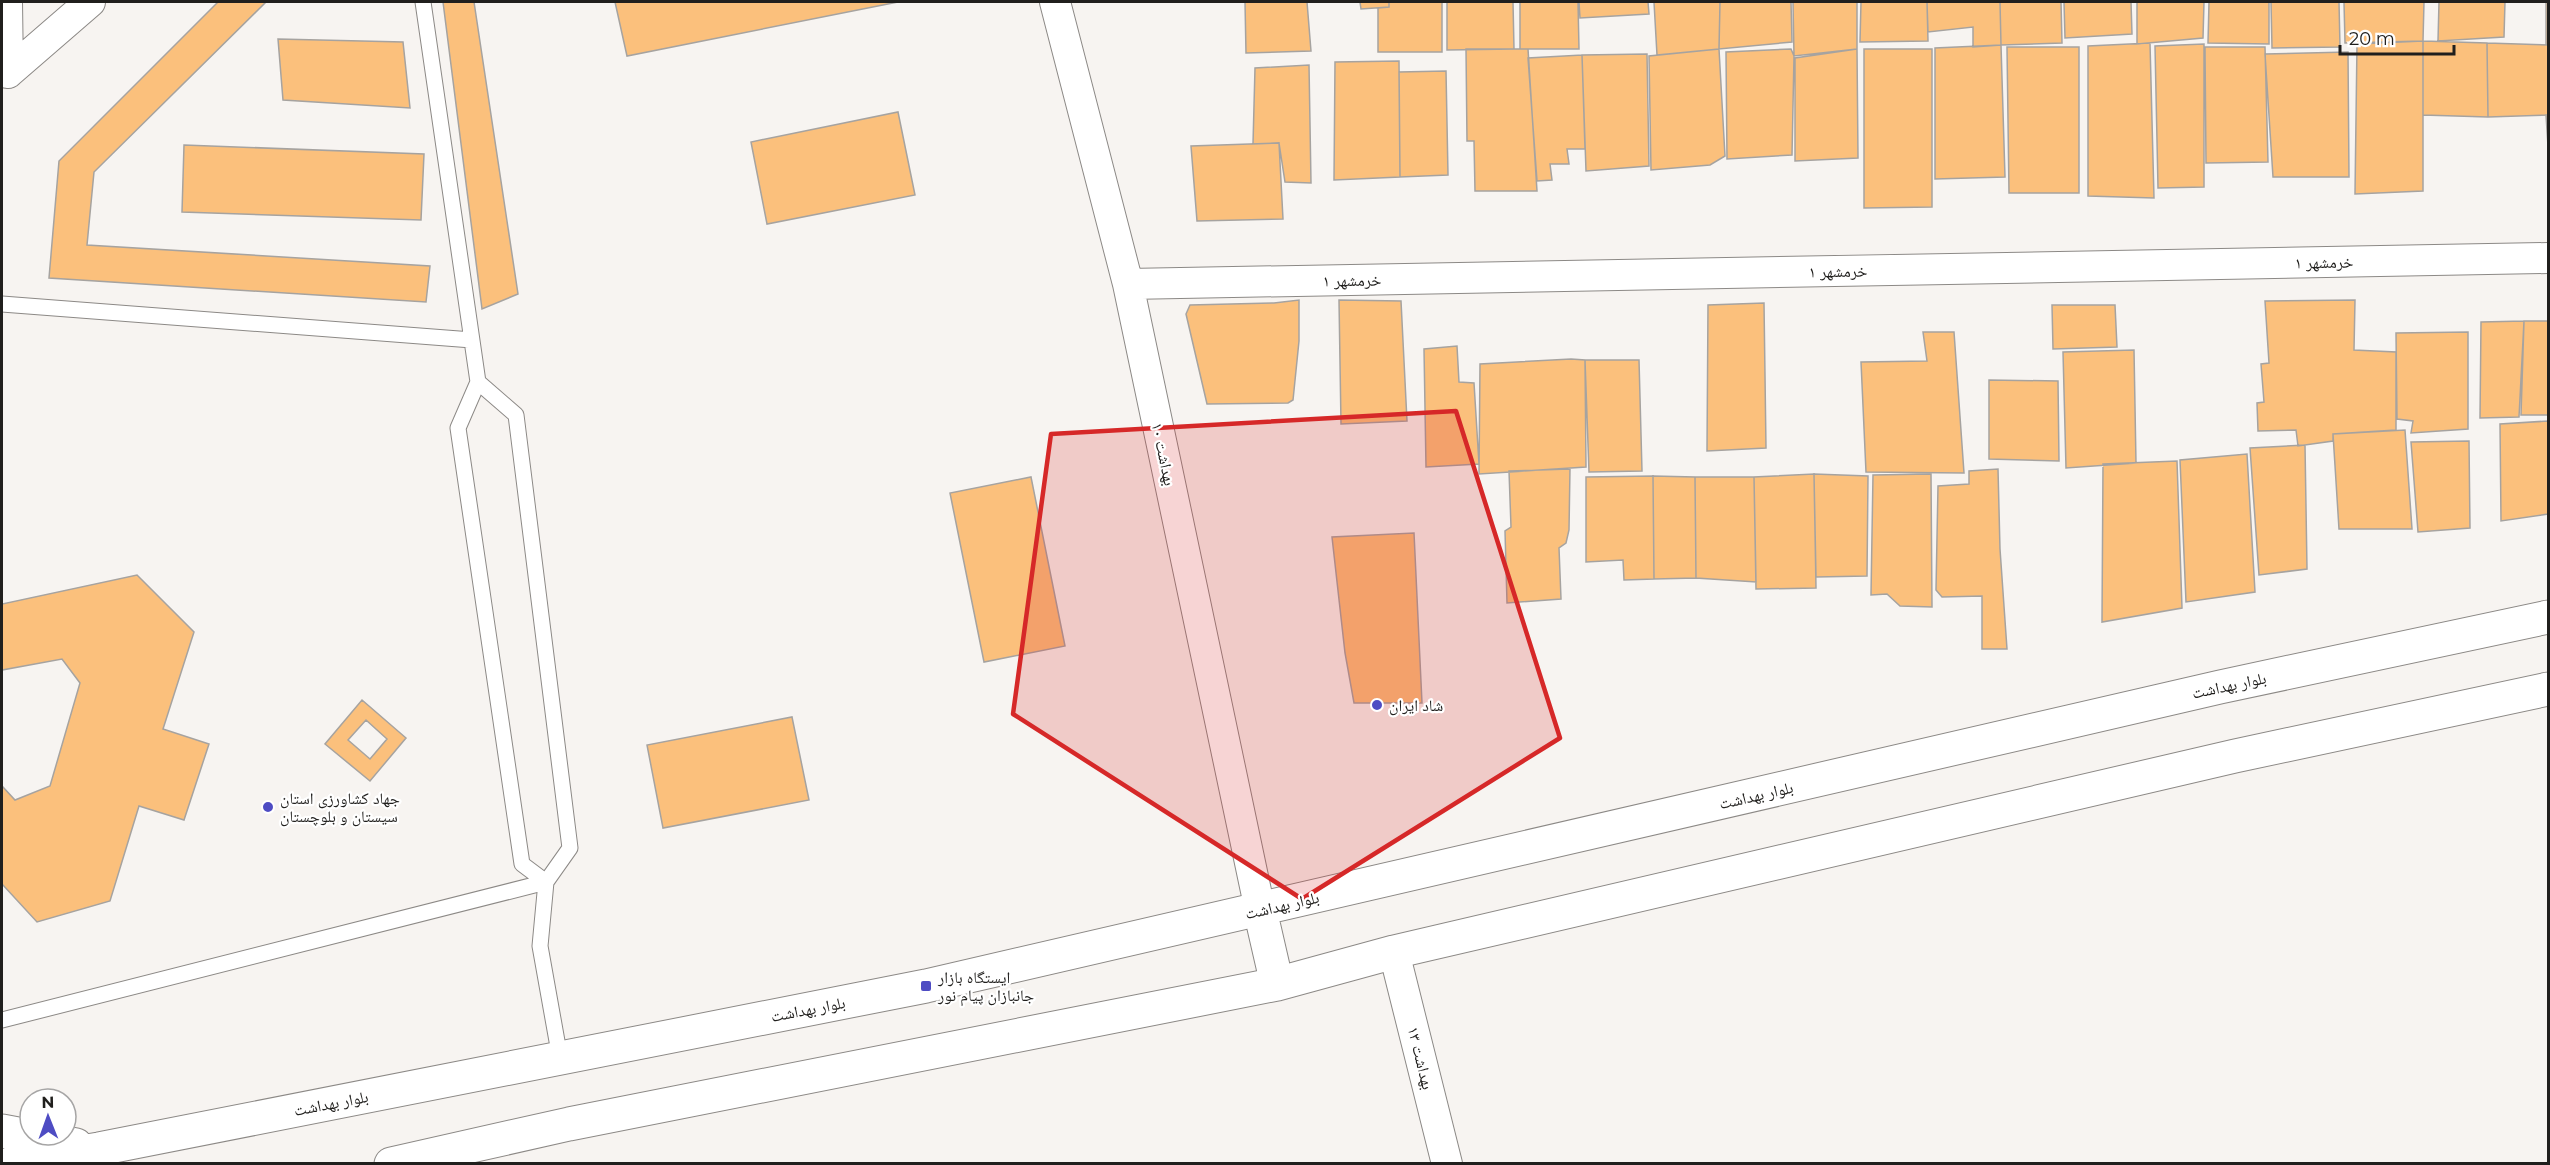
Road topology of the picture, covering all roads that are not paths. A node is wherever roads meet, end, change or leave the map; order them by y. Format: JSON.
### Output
{"nodes":[{"id":1,"x":7,"y":2,"type":"edge"},
{"id":2,"x":90,"y":2,"type":"edge"},
{"id":3,"x":423,"y":2,"type":"edge"},
{"id":4,"x":1055,"y":2,"type":"edge"},
{"id":5,"x":5,"y":73,"type":"edge"},
{"id":6,"x":2548,"y":258,"type":"edge"},
{"id":7,"x":1128,"y":284,"type":"junction"},
{"id":8,"x":2,"y":304,"type":"edge"},
{"id":9,"x":472,"y":340,"type":"junction"},
{"id":10,"x":477,"y":382,"type":"junction"},
{"id":11,"x":2548,"y":617,"type":"edge"},
{"id":12,"x":2548,"y":689,"type":"edge"},
{"id":13,"x":546,"y":882,"type":"junction"},
{"id":14,"x":1260,"y":910,"type":"junction"},
{"id":15,"x":1394,"y":952,"type":"junction"},
{"id":16,"x":1277,"y":984,"type":"junction"},
{"id":17,"x":2,"y":1020,"type":"edge"},
{"id":18,"x":560,"y":1058,"type":"junction"},
{"id":19,"x":2,"y":1131,"type":"edge"},
{"id":20,"x":99,"y":1149,"type":"junction"},
{"id":21,"x":10,"y":1164,"type":"edge"},
{"id":22,"x":391,"y":1164,"type":"edge"},
{"id":23,"x":1447,"y":1164,"type":"edge"}],
"edges":[{"from":1,"to":5,"type":"street"},
{"from":2,"to":5,"type":"street"},
{"from":3,"to":9,"type":"lane"},
{"from":4,"to":7,"type":"street","name":"بهداشت ۱۰"},
{"from":6,"to":7,"type":"street","name":"خرمشهر ۱"},
{"from":7,"to":14,"type":"street","name":"بهداشت ۱۰"},
{"from":8,"to":9,"type":"lane"},
{"from":9,"to":10,"type":"lane"},
{"from":10,"to":13,"type":"lane"},
{"from":10,"to":13,"type":"lane"},
{"from":11,"to":14,"type":"main road","name":"بلوار بهداشت"},
{"from":12,"to":15,"type":"main road"},
{"from":13,"to":17,"type":"lane"},
{"from":13,"to":18,"type":"lane"},
{"from":14,"to":16,"type":"main road"},
{"from":14,"to":18,"type":"main road","name":"بلوار بهداشت"},
{"from":15,"to":16,"type":"main road"},
{"from":15,"to":23,"type":"street","name":"بهداشت ۱۳"},
{"from":16,"to":22,"type":"main road"},
{"from":18,"to":20,"type":"main road","name":"بلوار بهداشت"},
{"from":19,"to":20,"type":"main road"},
{"from":20,"to":21,"type":"main road","name":"بلوار بهداشت"}]}
